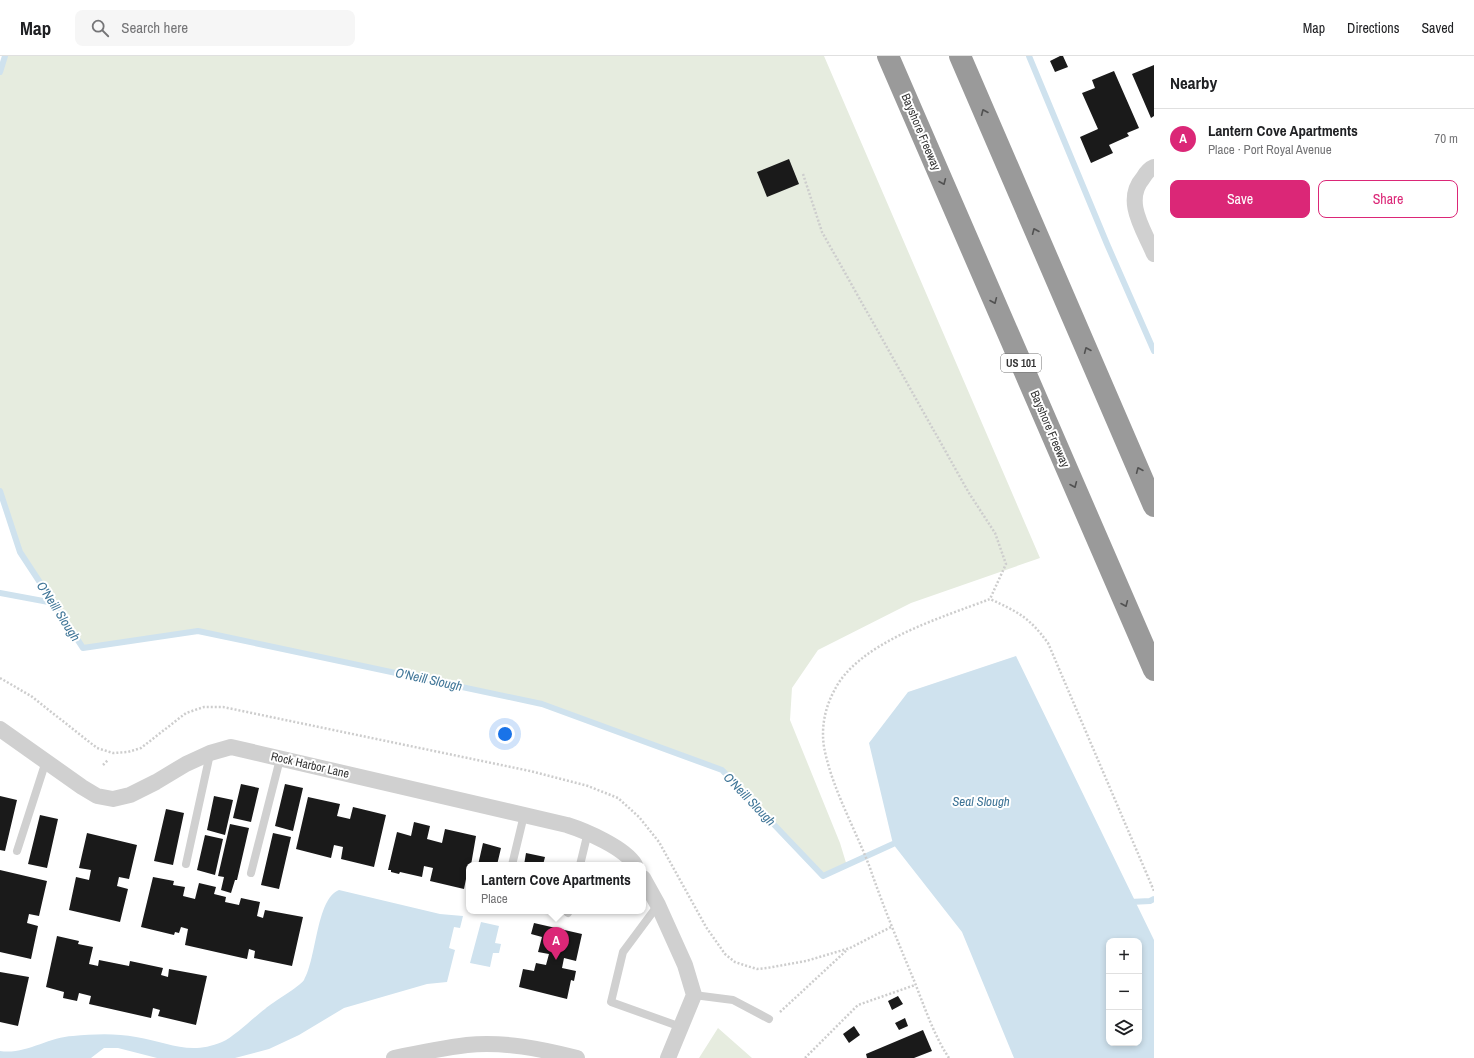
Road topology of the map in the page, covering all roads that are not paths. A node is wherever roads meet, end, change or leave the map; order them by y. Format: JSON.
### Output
{"nodes":[{"id":1,"x":888,"y":56,"type":"edge"},
{"id":2,"x":960,"y":56,"type":"edge"},
{"id":3,"x":1154,"y":167,"type":"edge"},
{"id":4,"x":1154,"y":254,"type":"edge"},
{"id":5,"x":1154,"y":506,"type":"edge"},
{"id":6,"x":1154,"y":670,"type":"edge"},
{"id":7,"x":0,"y":729,"type":"edge"},
{"id":8,"x":210,"y":753,"type":"junction"},
{"id":9,"x":280,"y":759,"type":"junction"},
{"id":10,"x":46,"y":761,"type":"junction"},
{"id":11,"x":524,"y":815,"type":"junction"},
{"id":12,"x":588,"y":832,"type":"junction"},
{"id":13,"x":17,"y":851,"type":"dead end"},
{"id":14,"x":513,"y":862,"type":"edge"},
{"id":15,"x":581,"y":862,"type":"edge"},
{"id":16,"x":632,"y":862,"type":"edge"},
{"id":17,"x":186,"y":864,"type":"dead end"},
{"id":18,"x":251,"y":873,"type":"dead end"},
{"id":19,"x":646,"y":883,"type":"edge"},
{"id":20,"x":658,"y":905,"type":"junction"},
{"id":21,"x":694,"y":995,"type":"junction"},
{"id":22,"x":769,"y":1019,"type":"road end"},
{"id":23,"x":681,"y":1027,"type":"junction"},
{"id":24,"x":394,"y":1058,"type":"edge"},
{"id":25,"x":576,"y":1058,"type":"edge"},
{"id":26,"x":668,"y":1058,"type":"edge"}],
"edges":[{"from":1,"to":6,"type":"highway","name":"Bayshore Freeway","number":"US 101","one_way":true},
{"from":5,"to":2,"type":"highway","one_way":true},
{"from":3,"to":4,"type":"street"},
{"from":7,"to":10,"type":"street","name":"Rock Harbor Lane"},
{"from":8,"to":9,"type":"street","name":"Rock Harbor Lane"},
{"from":8,"to":10,"type":"street","name":"Rock Harbor Lane"},
{"from":8,"to":17,"type":"lane"},
{"from":9,"to":11,"type":"street","name":"Rock Harbor Lane"},
{"from":9,"to":18,"type":"lane"},
{"from":10,"to":13,"type":"lane"},
{"from":11,"to":12,"type":"street","name":"Rock Harbor Lane"},
{"from":11,"to":14,"type":"lane"},
{"from":12,"to":15,"type":"lane"},
{"from":12,"to":16,"type":"street","name":"Rock Harbor Lane"},
{"from":19,"to":20,"type":"street"},
{"from":20,"to":21,"type":"street"},
{"from":20,"to":23,"type":"lane"},
{"from":21,"to":22,"type":"lane"},
{"from":21,"to":23,"type":"street"},
{"from":23,"to":26,"type":"street"},
{"from":24,"to":25,"type":"street"}]}
